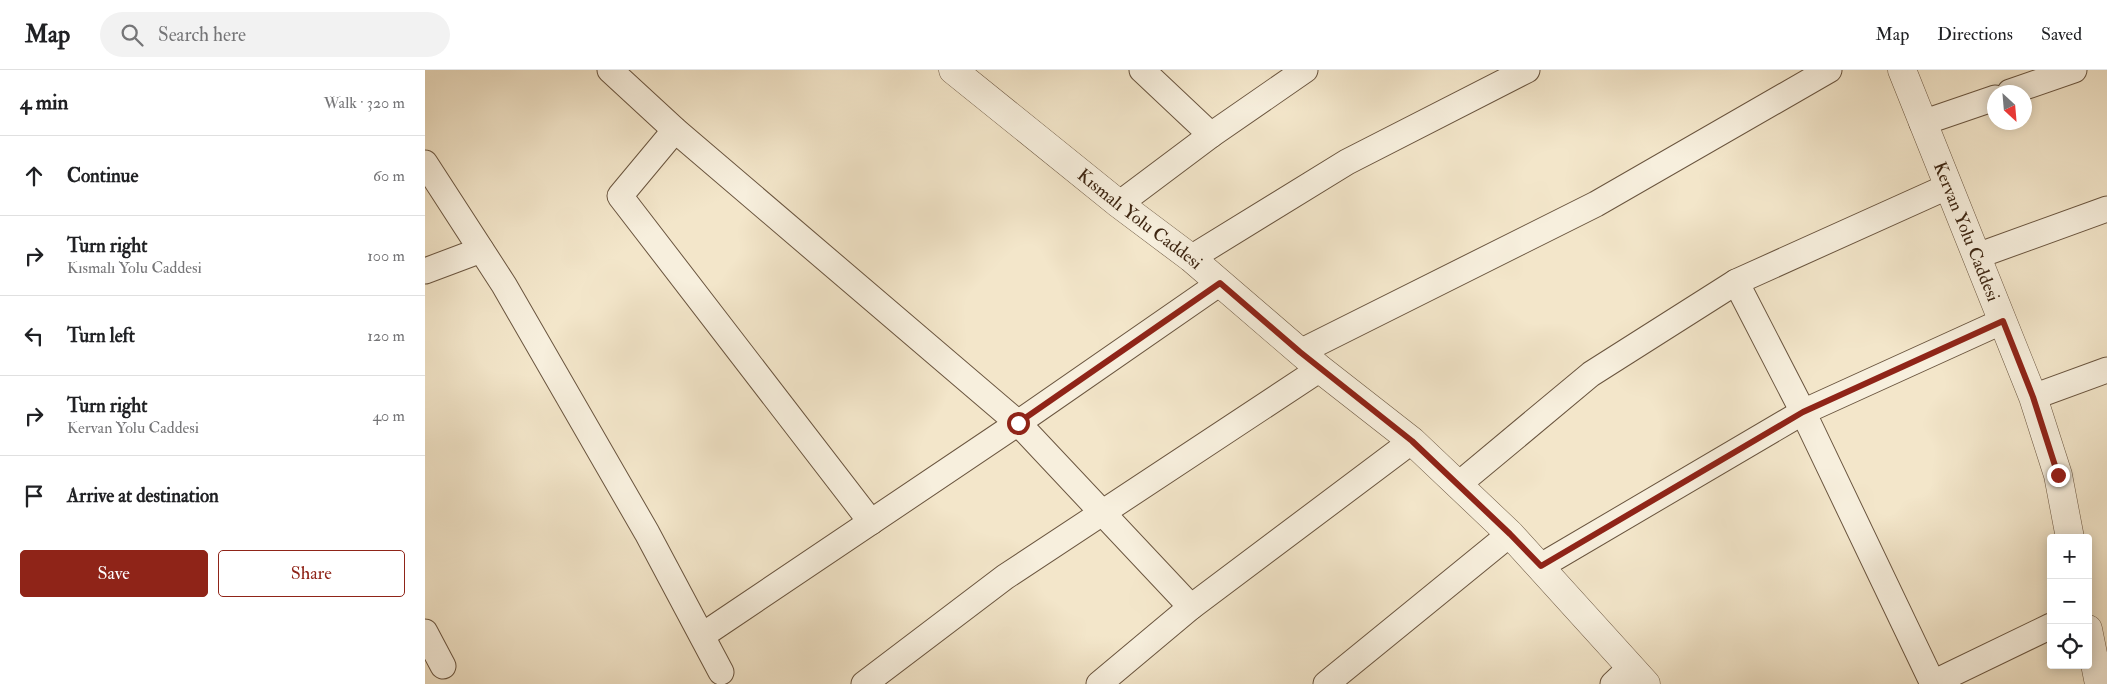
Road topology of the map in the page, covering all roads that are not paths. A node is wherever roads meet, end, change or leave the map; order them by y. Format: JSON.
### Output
{"nodes":[{"id":1,"x":610,"y":70,"type":"edge"},
{"id":2,"x":953,"y":70,"type":"edge"},
{"id":3,"x":1142,"y":70,"type":"edge"},
{"id":4,"x":1304,"y":70,"type":"edge"},
{"id":5,"x":1527,"y":70,"type":"edge"},
{"id":6,"x":1829,"y":70,"type":"edge"},
{"id":7,"x":1903,"y":70,"type":"edge"},
{"id":8,"x":2074,"y":70,"type":"edge"},
{"id":9,"x":2030,"y":85,"type":"edge"},
{"id":10,"x":1987,"y":101,"type":"edge"},
{"id":11,"x":1922,"y":123,"type":"junction"},
{"id":12,"x":675,"y":130,"type":"junction"},
{"id":13,"x":1211,"y":135,"type":"junction"},
{"id":14,"x":425,"y":163,"type":"edge"},
{"id":15,"x":1949,"y":186,"type":"junction"},
{"id":16,"x":1119,"y":204,"type":"junction"},
{"id":17,"x":2107,"y":209,"type":"edge"},
{"id":18,"x":481,"y":250,"type":"junction"},
{"id":19,"x":1977,"y":256,"type":"junction"},
{"id":20,"x":1191,"y":258,"type":"junction"},
{"id":21,"x":425,"y":271,"type":"edge"},
{"id":22,"x":1736,"y":282,"type":"junction"},
{"id":23,"x":1220,"y":283,"type":"junction"},
{"id":24,"x":2003,"y":321,"type":"junction"},
{"id":25,"x":1300,"y":352,"type":"junction"},
{"id":26,"x":1320,"y":369,"type":"junction"},
{"id":27,"x":2107,"y":370,"type":"edge"},
{"id":28,"x":2033,"y":397,"type":"junction"},
{"id":29,"x":1803,"y":412,"type":"junction"},
{"id":30,"x":1018,"y":423,"type":"junction"},
{"id":31,"x":1412,"y":441,"type":"junction"},
{"id":32,"x":1459,"y":484,"type":"junction"},
{"id":33,"x":1104,"y":512,"type":"junction"},
{"id":34,"x":871,"y":522,"type":"junction"},
{"id":35,"x":1510,"y":534,"type":"junction"},
{"id":36,"x":2070,"y":534,"type":"edge"},
{"id":37,"x":1541,"y":566,"type":"junction"},
{"id":38,"x":1191,"y":607,"type":"junction"},
{"id":39,"x":2047,"y":628,"type":"edge"},
{"id":40,"x":425,"y":632,"type":"edge"},
{"id":41,"x":703,"y":635,"type":"junction"},
{"id":42,"x":2092,"y":649,"type":"edge"},
{"id":43,"x":443,"y":666,"type":"dead end"},
{"id":44,"x":721,"y":672,"type":"dead end"},
{"id":45,"x":1630,"y":679,"type":"edge"},
{"id":46,"x":864,"y":684,"type":"edge"},
{"id":47,"x":1099,"y":684,"type":"edge"},
{"id":48,"x":1327,"y":684,"type":"edge"},
{"id":49,"x":1933,"y":684,"type":"edge"},
{"id":50,"x":2099,"y":684,"type":"edge"}],
"edges":[{"from":1,"to":12,"type":"street"},
{"from":2,"to":16,"type":"street","name":"Kısmalı Yolu Caddesi"},
{"from":3,"to":13,"type":"street"},
{"from":4,"to":13,"type":"street"},
{"from":5,"to":20,"type":"street"},
{"from":6,"to":25,"type":"street"},
{"from":7,"to":11,"type":"street","name":"Kervan Yolu Caddesi"},
{"from":8,"to":9,"type":"street"},
{"from":10,"to":11,"type":"street"},
{"from":11,"to":15,"type":"street","name":"Kervan Yolu Caddesi"},
{"from":12,"to":30,"type":"street"},
{"from":12,"to":34,"type":"street"},
{"from":13,"to":16,"type":"street"},
{"from":14,"to":18,"type":"street"},
{"from":15,"to":19,"type":"street","name":"Kervan Yolu Caddesi"},
{"from":15,"to":22,"type":"street"},
{"from":16,"to":20,"type":"street","name":"Kısmalı Yolu Caddesi"},
{"from":17,"to":19,"type":"street"},
{"from":18,"to":21,"type":"street"},
{"from":18,"to":41,"type":"street"},
{"from":19,"to":24,"type":"street","name":"Kervan Yolu Caddesi"},
{"from":20,"to":23,"type":"street","name":"Kısmalı Yolu Caddesi"},
{"from":22,"to":29,"type":"street"},
{"from":22,"to":32,"type":"street"},
{"from":23,"to":25,"type":"street","name":"Kısmalı Yolu Caddesi"},
{"from":23,"to":30,"type":"street"},
{"from":24,"to":28,"type":"street","name":"Kervan Yolu Caddesi"},
{"from":24,"to":29,"type":"street"},
{"from":25,"to":26,"type":"street","name":"Kısmalı Yolu Caddesi"},
{"from":26,"to":31,"type":"street","name":"Kısmalı Yolu Caddesi"},
{"from":26,"to":33,"type":"street"},
{"from":27,"to":28,"type":"street"},
{"from":28,"to":36,"type":"street","name":"Kervan Yolu Caddesi"},
{"from":29,"to":37,"type":"street"},
{"from":29,"to":49,"type":"street"},
{"from":30,"to":33,"type":"street"},
{"from":30,"to":34,"type":"street"},
{"from":31,"to":32,"type":"street","name":"Kısmalı Yolu Caddesi"},
{"from":31,"to":38,"type":"street"},
{"from":32,"to":35,"type":"street","name":"Kısmalı Yolu Caddesi"},
{"from":33,"to":38,"type":"street"},
{"from":33,"to":46,"type":"street"},
{"from":34,"to":41,"type":"street"},
{"from":35,"to":37,"type":"street","name":"Kısmalı Yolu Caddesi"},
{"from":35,"to":48,"type":"street"},
{"from":37,"to":45,"type":"street","name":"Kısmalı Yolu Caddesi"},
{"from":38,"to":47,"type":"street"},
{"from":39,"to":49,"type":"street"},
{"from":40,"to":43,"type":"street"},
{"from":41,"to":44,"type":"street"},
{"from":42,"to":50,"type":"street"}]}
